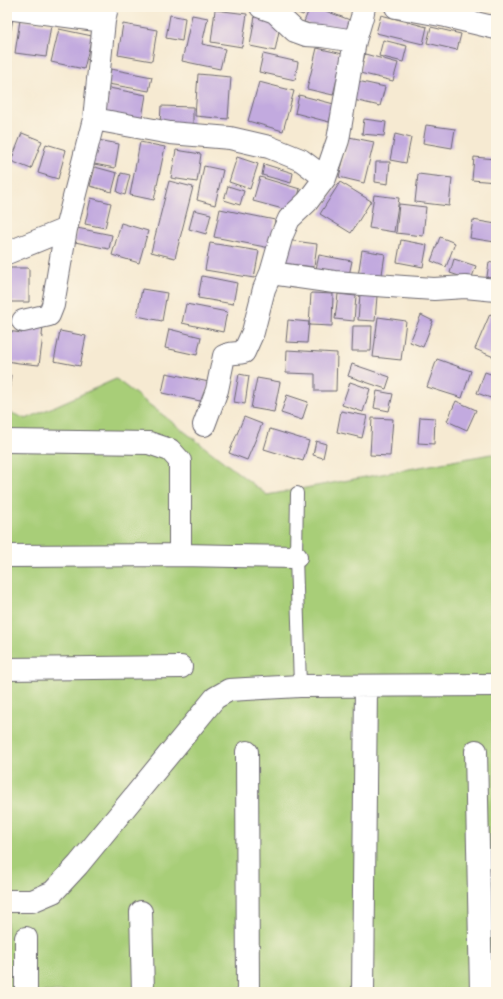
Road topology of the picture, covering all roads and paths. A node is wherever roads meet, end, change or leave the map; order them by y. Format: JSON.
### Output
{"nodes":[{"id":1,"x":261,"y":7,"type":"edge"},
{"id":2,"x":364,"y":7,"type":"edge"},
{"id":3,"x":396,"y":7,"type":"edge"},
{"id":4,"x":7,"y":8,"type":"edge"},
{"id":5,"x":105,"y":14,"type":"edge"},
{"id":6,"x":496,"y":28,"type":"edge"},
{"id":7,"x":355,"y":41,"type":"junction"},
{"id":8,"x":94,"y":119,"type":"junction"},
{"id":9,"x":326,"y":178,"type":"junction"},
{"id":10,"x":66,"y":230,"type":"junction"},
{"id":11,"x":7,"y":253,"type":"edge"},
{"id":12,"x":271,"y":273,"type":"junction"},
{"id":13,"x":496,"y":290,"type":"edge"},
{"id":14,"x":23,"y":320,"type":"dead end"},
{"id":15,"x":204,"y":425,"type":"dead end"},
{"id":16,"x":7,"y":442,"type":"edge"},
{"id":17,"x":297,"y":493,"type":"dead end"},
{"id":18,"x":180,"y":555,"type":"junction"},
{"id":19,"x":7,"y":556,"type":"edge"},
{"id":20,"x":296,"y":558,"type":"junction"},
{"id":21,"x":181,"y":668,"type":"dead end"},
{"id":22,"x":7,"y":669,"type":"edge"},
{"id":23,"x":496,"y":685,"type":"edge"},
{"id":24,"x":300,"y":686,"type":"junction"},
{"id":25,"x":366,"y":686,"type":"junction"},
{"id":26,"x":476,"y":751,"type":"dead end"},
{"id":27,"x":247,"y":752,"type":"dead end"},
{"id":28,"x":7,"y":901,"type":"edge"},
{"id":29,"x":141,"y":912,"type":"dead end"},
{"id":30,"x":26,"y":938,"type":"dead end"},
{"id":31,"x":488,"y":950,"type":"edge"},
{"id":32,"x":26,"y":992,"type":"edge"},
{"id":33,"x":143,"y":992,"type":"edge"},
{"id":34,"x":248,"y":992,"type":"edge"},
{"id":35,"x":364,"y":992,"type":"edge"},
{"id":36,"x":481,"y":992,"type":"edge"}],
"edges":[{"from":1,"to":7,"type":"street"},
{"from":2,"to":7,"type":"street"},
{"from":3,"to":6,"type":"street"},
{"from":4,"to":5,"type":"street"},
{"from":5,"to":8,"type":"street"},
{"from":7,"to":9,"type":"street"},
{"from":8,"to":9,"type":"street"},
{"from":8,"to":10,"type":"street"},
{"from":9,"to":12,"type":"street"},
{"from":10,"to":11,"type":"street"},
{"from":10,"to":14,"type":"street"},
{"from":12,"to":13,"type":"street"},
{"from":12,"to":15,"type":"street"},
{"from":16,"to":18,"type":"street"},
{"from":17,"to":20,"type":"lane"},
{"from":18,"to":19,"type":"street"},
{"from":18,"to":20,"type":"street"},
{"from":20,"to":24,"type":"lane"},
{"from":21,"to":22,"type":"street"},
{"from":23,"to":25,"type":"street"},
{"from":24,"to":25,"type":"street"},
{"from":24,"to":28,"type":"street"},
{"from":25,"to":35,"type":"street"},
{"from":26,"to":31,"type":"street"},
{"from":27,"to":34,"type":"street"},
{"from":29,"to":33,"type":"street"},
{"from":30,"to":32,"type":"street"},
{"from":31,"to":36,"type":"street"}]}
